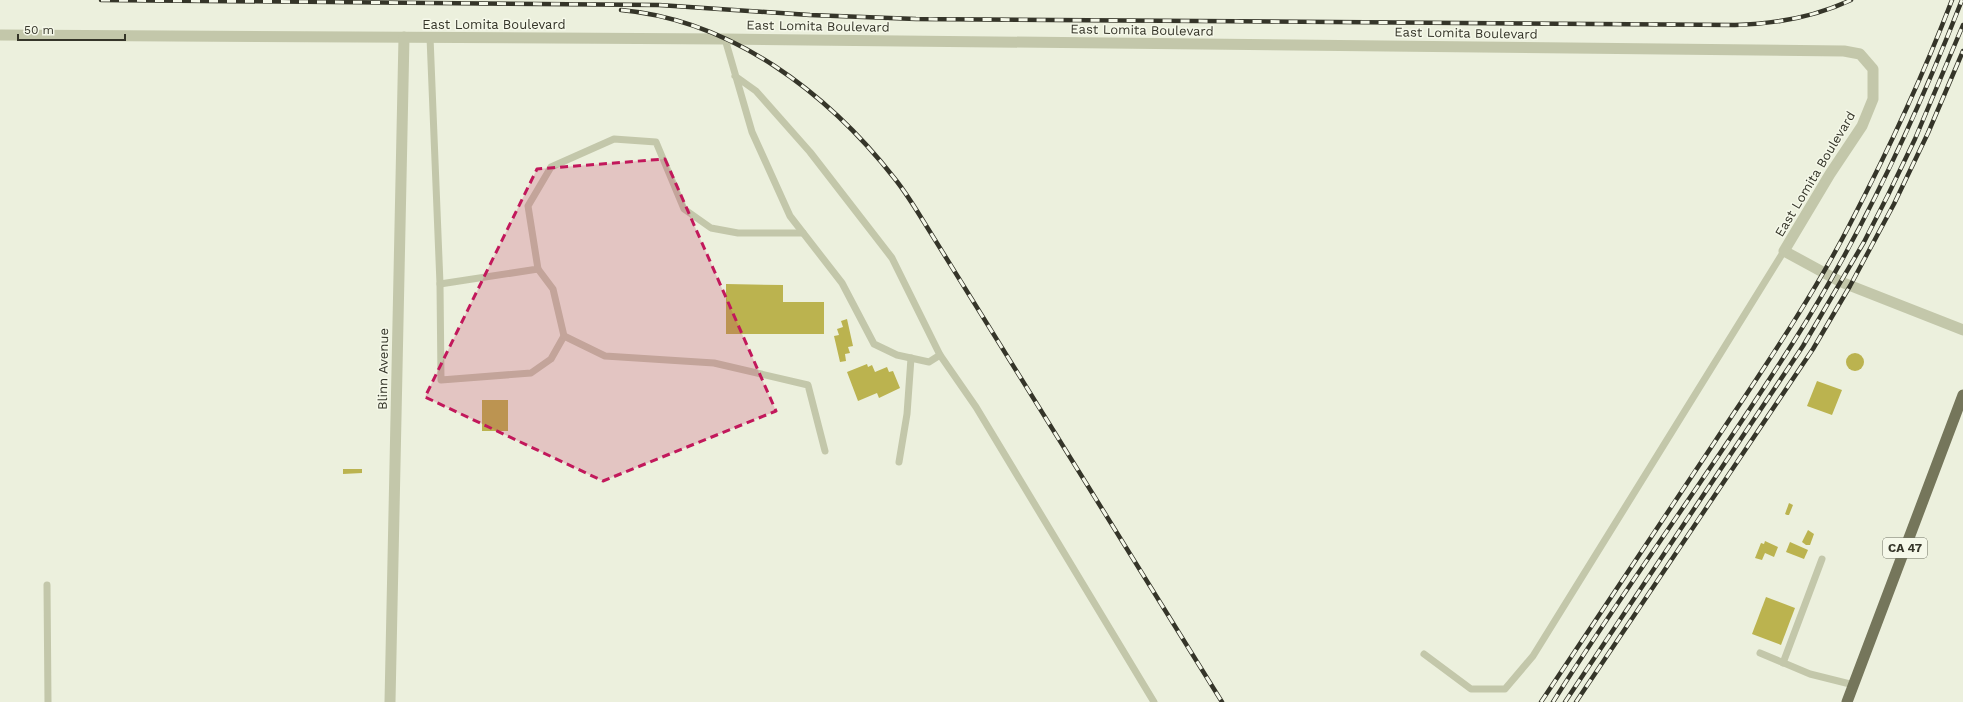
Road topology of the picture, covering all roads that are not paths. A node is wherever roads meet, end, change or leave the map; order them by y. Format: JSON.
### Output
{"nodes":[{"id":1,"x":0,"y":35,"type":"edge"},
{"id":2,"x":404,"y":37,"type":"junction"},
{"id":3,"x":430,"y":37,"type":"junction"},
{"id":4,"x":725,"y":39,"type":"junction"},
{"id":5,"x":735,"y":76,"type":"junction"},
{"id":6,"x":803,"y":233,"type":"junction"},
{"id":7,"x":1784,"y":251,"type":"junction"},
{"id":8,"x":538,"y":269,"type":"junction"},
{"id":9,"x":440,"y":284,"type":"junction"},
{"id":10,"x":1963,"y":330,"type":"edge"},
{"id":11,"x":564,"y":336,"type":"junction"},
{"id":12,"x":940,"y":355,"type":"junction"},
{"id":13,"x":911,"y":358,"type":"junction"},
{"id":14,"x":1963,"y":395,"type":"edge"},
{"id":15,"x":825,"y":452,"type":"dead end"},
{"id":16,"x":899,"y":462,"type":"dead end"},
{"id":17,"x":1822,"y":559,"type":"dead end"},
{"id":18,"x":46,"y":585,"type":"dead end"},
{"id":19,"x":1760,"y":653,"type":"dead end"},
{"id":20,"x":1424,"y":654,"type":"dead end"},
{"id":21,"x":1783,"y":663,"type":"junction"},
{"id":22,"x":1854,"y":685,"type":"junction"},
{"id":23,"x":48,"y":702,"type":"edge"},
{"id":24,"x":390,"y":702,"type":"edge"},
{"id":25,"x":1154,"y":702,"type":"edge"},
{"id":26,"x":1847,"y":702,"type":"edge"}],
"edges":[{"from":1,"to":2,"type":"street","name":"East Lomita Boulevard"},
{"from":2,"to":3,"type":"street","name":"East Lomita Boulevard"},
{"from":2,"to":24,"type":"street","name":"Blinn Avenue"},
{"from":3,"to":4,"type":"street","name":"East Lomita Boulevard"},
{"from":3,"to":9,"type":"lane"},
{"from":4,"to":5,"type":"lane"},
{"from":4,"to":7,"type":"street","name":"East Lomita Boulevard"},
{"from":5,"to":6,"type":"lane"},
{"from":5,"to":12,"type":"lane"},
{"from":6,"to":8,"type":"lane"},
{"from":6,"to":13,"type":"lane"},
{"from":7,"to":10,"type":"street","name":"East Lomita Boulevard"},
{"from":7,"to":20,"type":"lane"},
{"from":8,"to":9,"type":"lane"},
{"from":8,"to":11,"type":"lane"},
{"from":9,"to":11,"type":"lane"},
{"from":11,"to":15,"type":"lane"},
{"from":12,"to":13,"type":"lane"},
{"from":12,"to":25,"type":"lane"},
{"from":13,"to":16,"type":"lane"},
{"from":14,"to":22,"type":"main road","number":"CA 47"},
{"from":17,"to":21,"type":"lane"},
{"from":18,"to":23,"type":"lane"},
{"from":19,"to":21,"type":"lane"},
{"from":21,"to":22,"type":"lane"},
{"from":22,"to":26,"type":"main road","number":"CA 47"}]}
